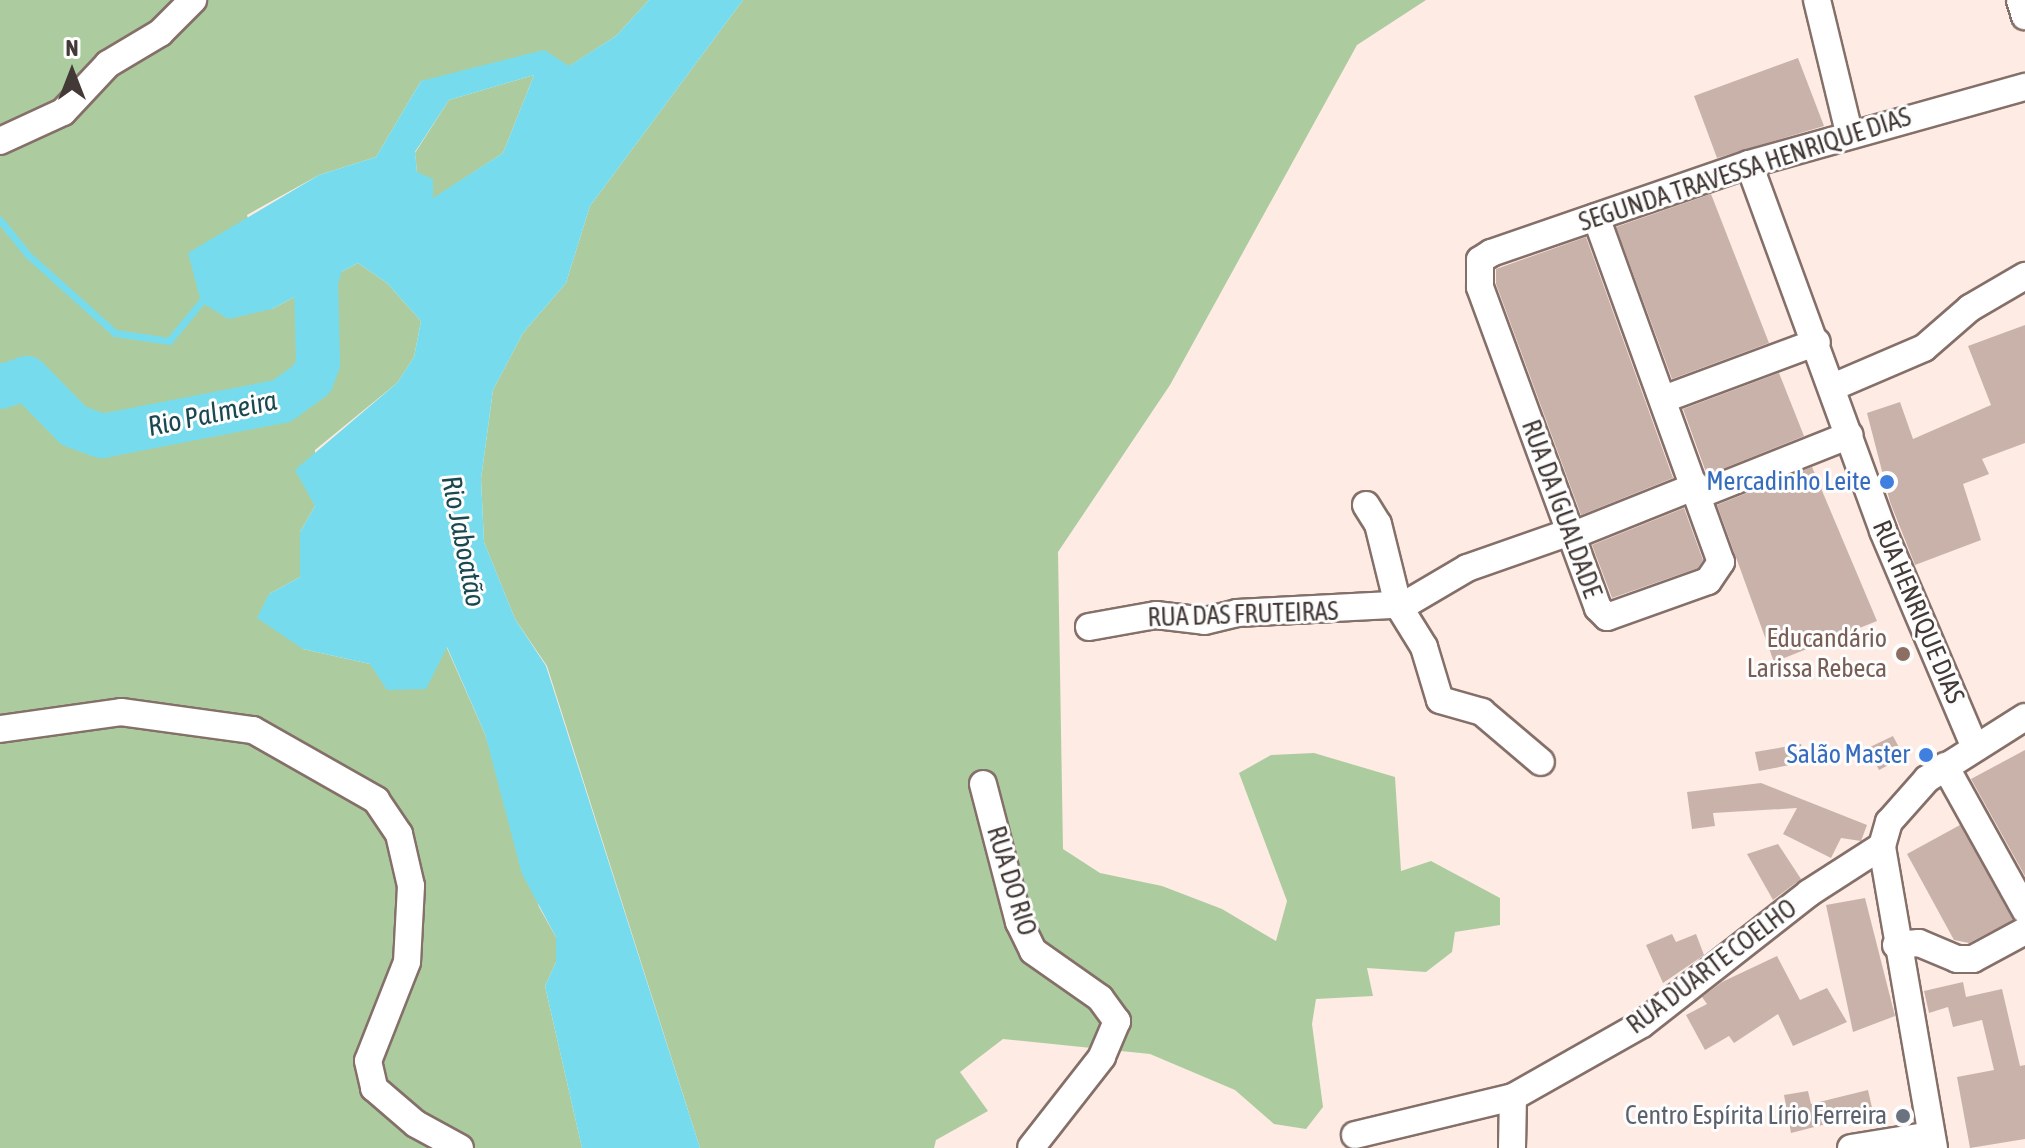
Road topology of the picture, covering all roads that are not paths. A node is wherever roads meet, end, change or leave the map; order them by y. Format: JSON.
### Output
{"nodes":[{"id":1,"x":193,"y":0,"type":"edge"},
{"id":2,"x":1817,"y":0,"type":"edge"},
{"id":3,"x":2020,"y":0,"type":"edge"},
{"id":4,"x":2025,"y":16,"type":"edge"},
{"id":5,"x":2025,"y":87,"type":"edge"},
{"id":6,"x":1849,"y":132,"type":"junction"},
{"id":7,"x":0,"y":141,"type":"edge"},
{"id":8,"x":1749,"y":164,"type":"junction"},
{"id":9,"x":1596,"y":217,"type":"junction"},
{"id":10,"x":1477,"y":272,"type":"joint"},
{"id":11,"x":2025,"y":276,"type":"edge"},
{"id":12,"x":1817,"y":342,"type":"junction"},
{"id":13,"x":1833,"y":387,"type":"junction"},
{"id":14,"x":1664,"y":399,"type":"junction"},
{"id":15,"x":1850,"y":435,"type":"junction"},
{"id":16,"x":1697,"y":491,"type":"junction"},
{"id":17,"x":1366,"y":505,"type":"dead end"},
{"id":18,"x":1570,"y":534,"type":"junction"},
{"id":19,"x":1398,"y":605,"type":"junction"},
{"id":20,"x":1089,"y":627,"type":"dead end"},
{"id":21,"x":2023,"y":723,"type":"edge"},
{"id":22,"x":0,"y":729,"type":"edge"},
{"id":23,"x":1974,"y":745,"type":"junction"},
{"id":24,"x":1541,"y":762,"type":"dead end"},
{"id":25,"x":1945,"y":766,"type":"junction"},
{"id":26,"x":983,"y":784,"type":"dead end"},
{"id":27,"x":1882,"y":846,"type":"junction"},
{"id":28,"x":2025,"y":909,"type":"edge"},
{"id":29,"x":2025,"y":931,"type":"edge"},
{"id":30,"x":1896,"y":945,"type":"junction"},
{"id":31,"x":1513,"y":1097,"type":"junction"},
{"id":32,"x":1355,"y":1135,"type":"dead end"},
{"id":33,"x":1932,"y":1141,"type":"edge"},
{"id":34,"x":460,"y":1148,"type":"edge"},
{"id":35,"x":1031,"y":1148,"type":"edge"},
{"id":36,"x":1512,"y":1148,"type":"edge"},
{"id":37,"x":1851,"y":1148,"type":"edge"}],
"edges":[{"from":1,"to":7,"type":"street"},
{"from":2,"to":6,"type":"street"},
{"from":3,"to":4,"type":"street"},
{"from":5,"to":6,"type":"street","name":"SEGUNDA TRAVESSA HENRIQUE DIAS"},
{"from":6,"to":8,"type":"street","name":"SEGUNDA TRAVESSA HENRIQUE DIAS"},
{"from":8,"to":9,"type":"street","name":"SEGUNDA TRAVESSA HENRIQUE DIAS"},
{"from":8,"to":12,"type":"street","name":"RUA HENRIQUE DIAS"},
{"from":9,"to":10,"type":"street","name":"SEGUNDA TRAVESSA HENRIQUE DIAS"},
{"from":9,"to":14,"type":"street"},
{"from":10,"to":18,"type":"street","name":"RUA DA IGUALDADE"},
{"from":11,"to":13,"type":"street"},
{"from":12,"to":13,"type":"street","name":"RUA HENRIQUE DIAS"},
{"from":12,"to":14,"type":"street"},
{"from":13,"to":15,"type":"street","name":"RUA HENRIQUE DIAS"},
{"from":14,"to":16,"type":"street"},
{"from":15,"to":16,"type":"street","name":"RUA DAS FRUTEIRAS"},
{"from":15,"to":23,"type":"street","name":"RUA HENRIQUE DIAS"},
{"from":16,"to":18,"type":"street","name":"RUA DAS FRUTEIRAS"},
{"from":16,"to":18,"type":"street","name":"RUA DA IGUALDADE"},
{"from":17,"to":19,"type":"street"},
{"from":18,"to":19,"type":"street","name":"RUA DAS FRUTEIRAS"},
{"from":19,"to":20,"type":"street","name":"RUA DAS FRUTEIRAS"},
{"from":19,"to":24,"type":"street"},
{"from":21,"to":23,"type":"street"},
{"from":22,"to":34,"type":"street"},
{"from":23,"to":25,"type":"street"},
{"from":25,"to":27,"type":"street"},
{"from":25,"to":28,"type":"street"},
{"from":26,"to":35,"type":"street","name":"RUA DO RIO"},
{"from":27,"to":30,"type":"street"},
{"from":27,"to":31,"type":"street","name":"RUA DUARTE COELHO"},
{"from":29,"to":30,"type":"street"},
{"from":30,"to":33,"type":"street"},
{"from":31,"to":32,"type":"street","name":"RUA DUARTE COELHO"},
{"from":31,"to":36,"type":"street"},
{"from":33,"to":37,"type":"street"}]}
